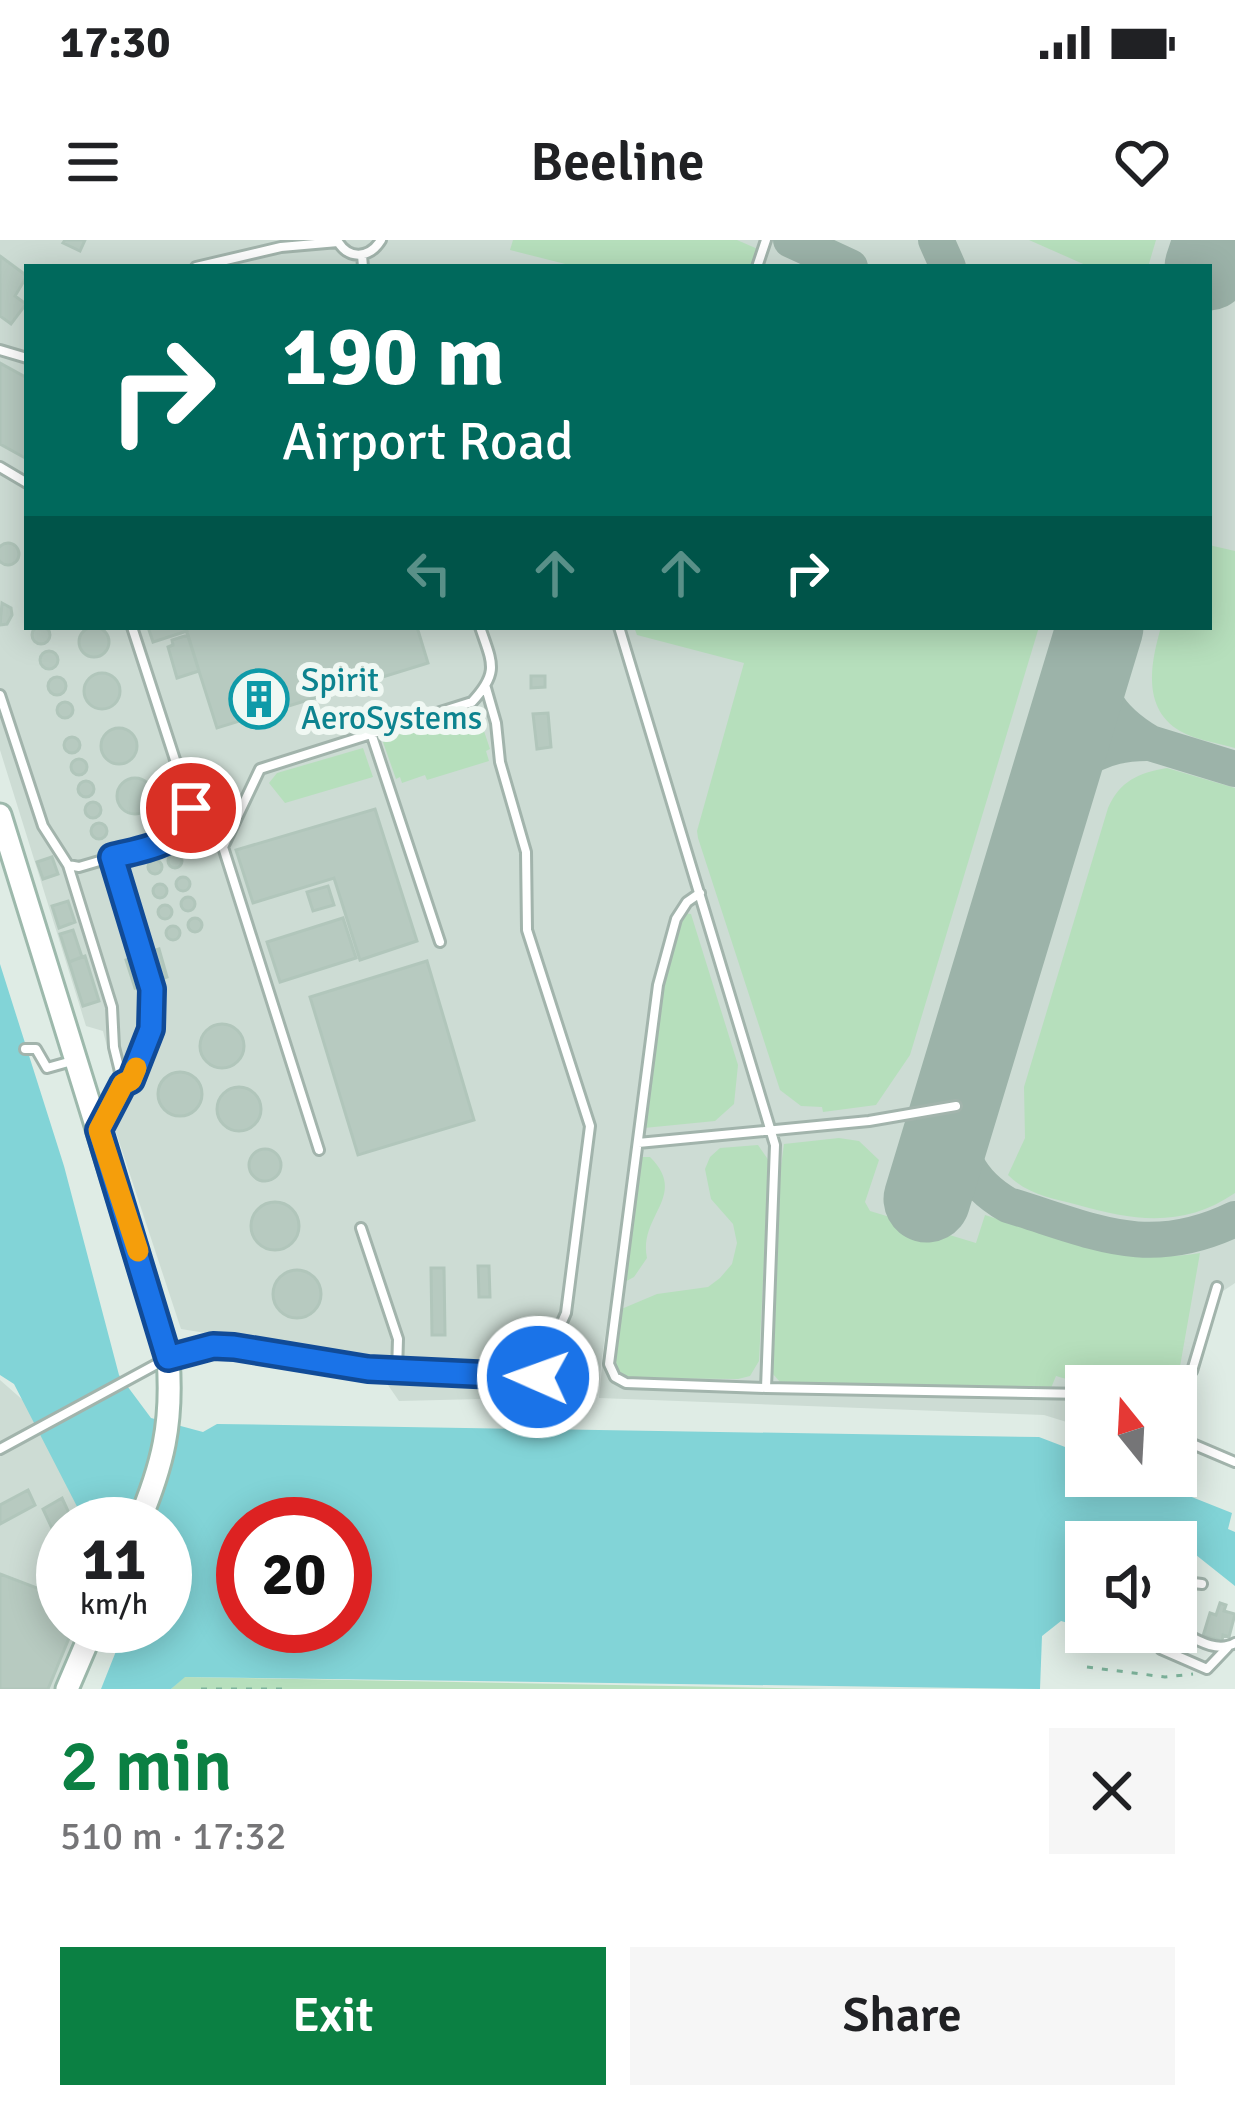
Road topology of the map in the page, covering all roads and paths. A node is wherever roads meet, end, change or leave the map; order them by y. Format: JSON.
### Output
{"nodes":[{"id":1,"x":381,"y":240,"type":"edge"},
{"id":2,"x":337,"y":241,"type":"edge"},
{"id":3,"x":362,"y":255,"type":"junction"},
{"id":4,"x":209,"y":264,"type":"edge"},
{"id":5,"x":363,"y":264,"type":"edge"},
{"id":6,"x":133,"y":630,"type":"edge"},
{"id":7,"x":481,"y":630,"type":"edge"},
{"id":8,"x":620,"y":630,"type":"edge"},
{"id":9,"x":486,"y":688,"type":"junction"},
{"id":10,"x":0,"y":695,"type":"edge"},
{"id":11,"x":370,"y":733,"type":"junction"},
{"id":12,"x":0,"y":815,"type":"edge"},
{"id":13,"x":112,"y":857,"type":"junction"},
{"id":14,"x":68,"y":865,"type":"junction"},
{"id":15,"x":700,"y":893,"type":"junction"},
{"id":16,"x":440,"y":942,"type":"dead end"},
{"id":17,"x":25,"y":1049,"type":"dead end"},
{"id":18,"x":76,"y":1060,"type":"junction"},
{"id":19,"x":123,"y":1084,"type":"junction"},
{"id":20,"x":956,"y":1106,"type":"dead end"},
{"id":21,"x":99,"y":1130,"type":"junction"},
{"id":22,"x":770,"y":1130,"type":"junction"},
{"id":23,"x":638,"y":1143,"type":"junction"},
{"id":24,"x":319,"y":1150,"type":"dead end"},
{"id":25,"x":361,"y":1228,"type":"dead end"},
{"id":26,"x":1216,"y":1287,"type":"dead end"},
{"id":27,"x":168,"y":1358,"type":"junction"},
{"id":28,"x":1194,"y":1365,"type":"edge"},
{"id":29,"x":397,"y":1372,"type":"junction"},
{"id":30,"x":766,"y":1388,"type":"junction"},
{"id":31,"x":1065,"y":1395,"type":"edge"},
{"id":32,"x":1197,"y":1446,"type":"edge"},
{"id":33,"x":0,"y":1449,"type":"edge"},
{"id":34,"x":1235,"y":1462,"type":"edge"},
{"id":35,"x":150,"y":1497,"type":"edge"},
{"id":36,"x":1197,"y":1583,"type":"edge"},
{"id":37,"x":1202,"y":1584,"type":"dead end"},
{"id":38,"x":1197,"y":1639,"type":"edge"},
{"id":39,"x":1231,"y":1646,"type":"edge"},
{"id":40,"x":83,"y":1653,"type":"edge"},
{"id":41,"x":1172,"y":1653,"type":"edge"},
{"id":42,"x":1087,"y":1667,"type":"dead end"},
{"id":43,"x":1207,"y":1669,"type":"junction"},
{"id":44,"x":68,"y":1689,"type":"edge"},
{"id":45,"x":201,"y":1689,"type":"edge"},
{"id":46,"x":289,"y":1689,"type":"edge"}],
"edges":[{"from":1,"to":3,"type":"lane"},
{"from":2,"to":3,"type":"lane"},
{"from":2,"to":4,"type":"lane"},
{"from":3,"to":5,"type":"lane"},
{"from":6,"to":13,"type":"lane"},
{"from":7,"to":9,"type":"lane"},
{"from":8,"to":15,"type":"lane"},
{"from":9,"to":11,"type":"lane"},
{"from":9,"to":29,"type":"lane"},
{"from":10,"to":14,"type":"lane"},
{"from":11,"to":16,"type":"lane"},
{"from":11,"to":24,"type":"lane"},
{"from":12,"to":18,"type":"street"},
{"from":13,"to":14,"type":"lane"},
{"from":13,"to":19,"type":"lane"},
{"from":14,"to":19,"type":"lane"},
{"from":15,"to":22,"type":"lane"},
{"from":15,"to":23,"type":"lane"},
{"from":17,"to":18,"type":"lane"},
{"from":18,"to":21,"type":"street"},
{"from":19,"to":21,"type":"lane"},
{"from":20,"to":22,"type":"lane"},
{"from":21,"to":27,"type":"street"},
{"from":22,"to":23,"type":"lane"},
{"from":22,"to":30,"type":"lane"},
{"from":23,"to":30,"type":"lane"},
{"from":25,"to":29,"type":"lane"},
{"from":26,"to":28,"type":"lane"},
{"from":27,"to":29,"type":"lane"},
{"from":27,"to":33,"type":"lane"},
{"from":27,"to":35,"type":"street"},
{"from":30,"to":31,"type":"lane"},
{"from":32,"to":34,"type":"lane"},
{"from":36,"to":37,"type":"lane"},
{"from":38,"to":39,"type":"lane"},
{"from":39,"to":43,"type":"lane"},
{"from":40,"to":44,"type":"street"},
{"from":41,"to":43,"type":"lane"},
{"from":42,"to":43,"type":"path"},
{"from":45,"to":46,"type":"path"}]}
